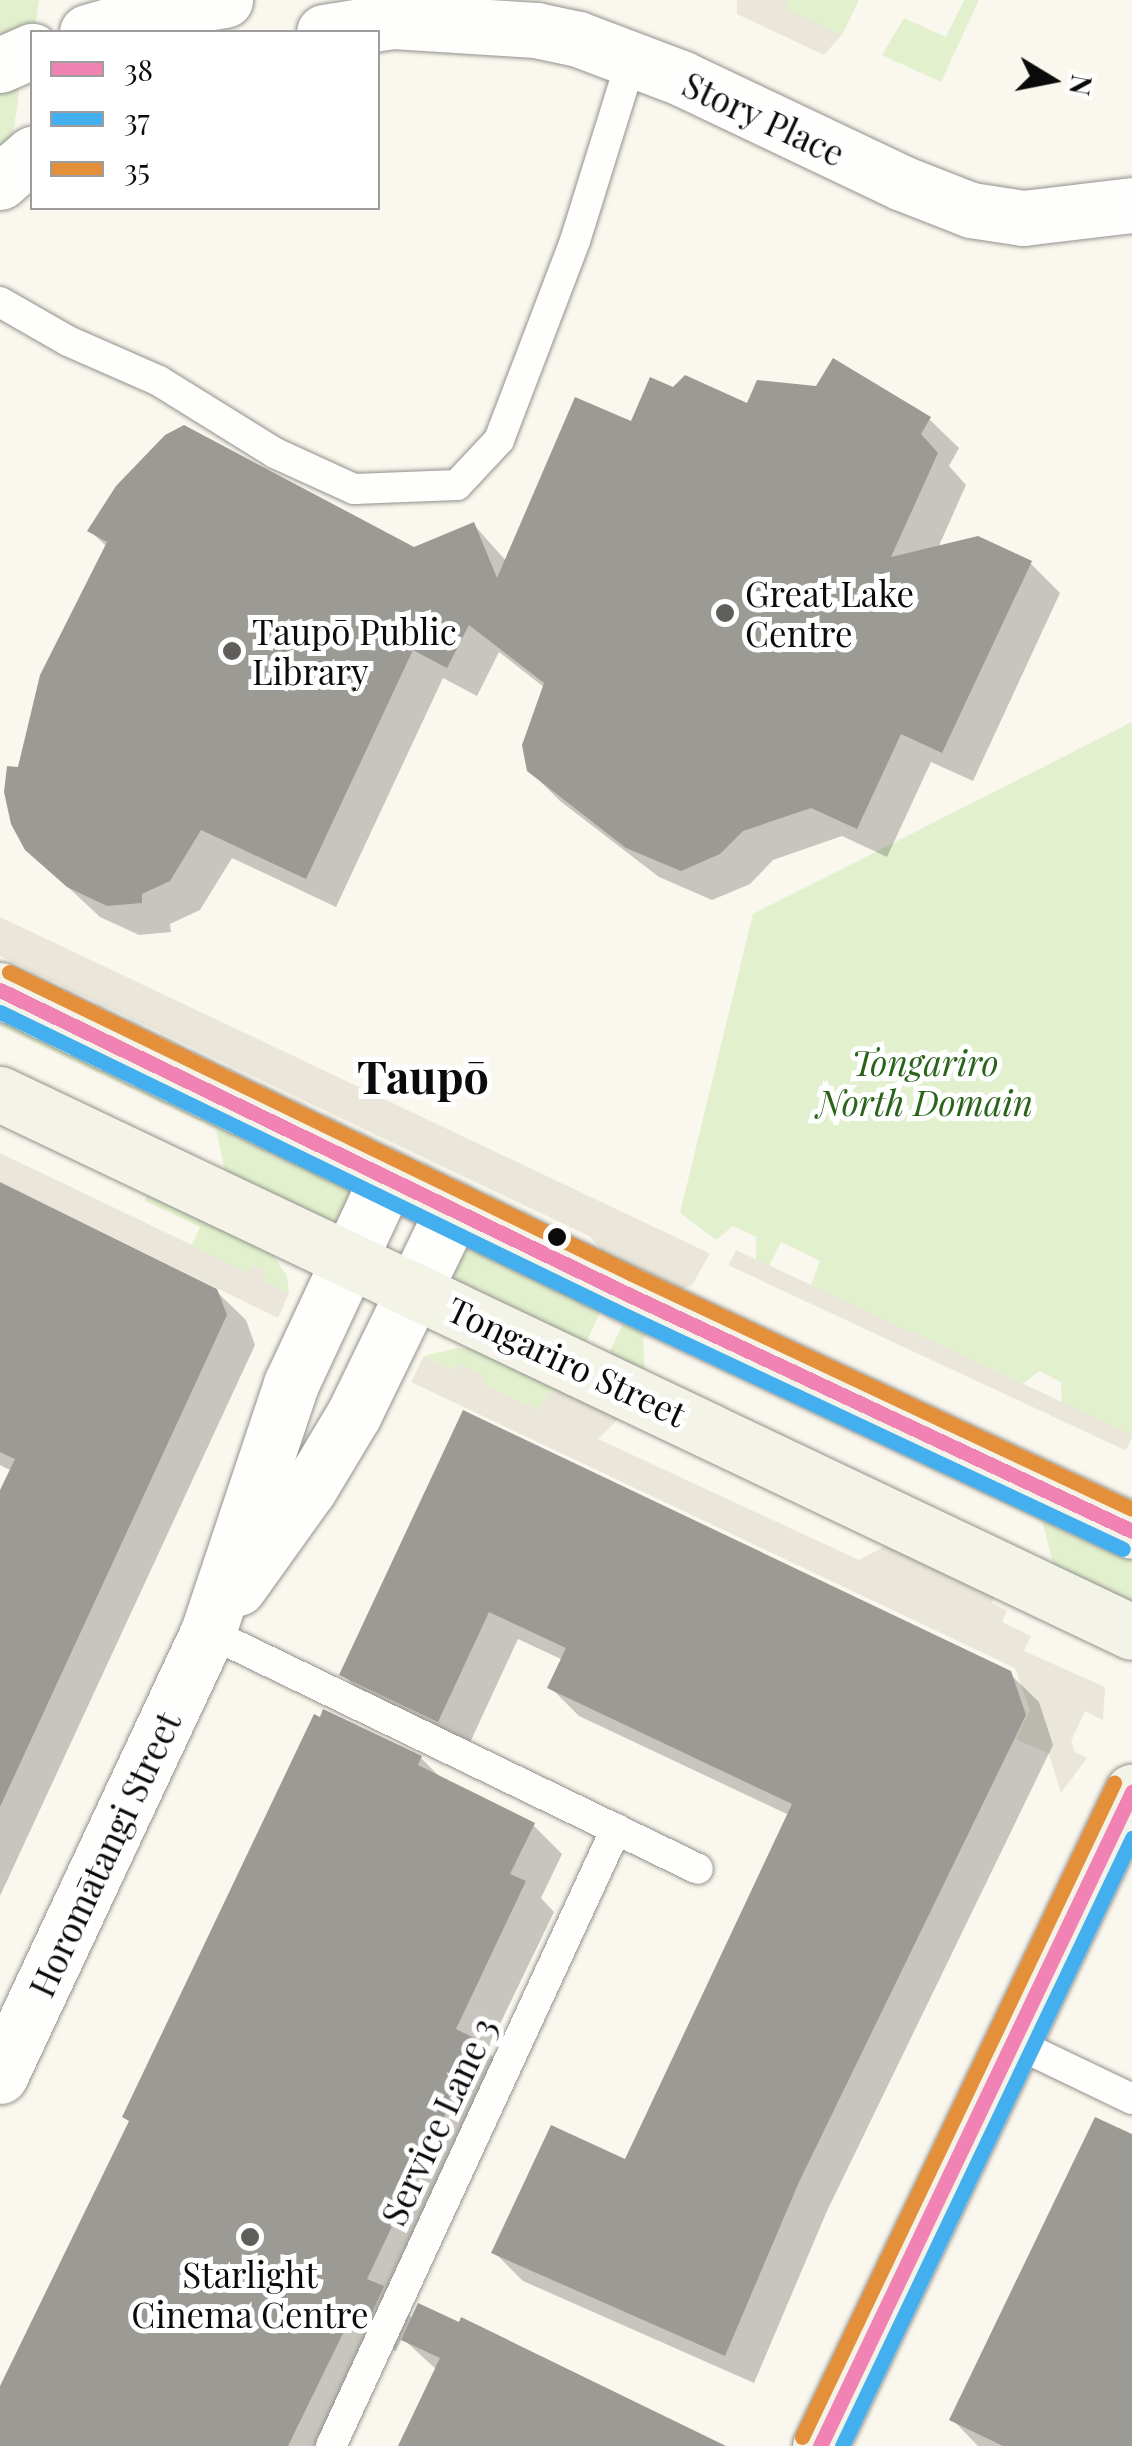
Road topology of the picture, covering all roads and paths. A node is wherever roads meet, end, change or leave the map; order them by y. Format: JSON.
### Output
{"nodes":[{"id":1,"x":224,"y":0,"type":"edge"},
{"id":2,"x":305,"y":0,"type":"edge"},
{"id":3,"x":327,"y":0,"type":"edge"},
{"id":4,"x":391,"y":10,"type":"edge"},
{"id":5,"x":93,"y":30,"type":"edge"},
{"id":6,"x":307,"y":30,"type":"edge"},
{"id":7,"x":330,"y":30,"type":"edge"},
{"id":8,"x":30,"y":52,"type":"edge"},
{"id":9,"x":632,"y":58,"type":"junction"},
{"id":10,"x":0,"y":65,"type":"edge"},
{"id":11,"x":30,"y":156,"type":"edge"},
{"id":12,"x":0,"y":182,"type":"edge"},
{"id":13,"x":1132,"y":205,"type":"edge"},
{"id":14,"x":0,"y":302,"type":"edge"},
{"id":15,"x":0,"y":990,"type":"edge"},
{"id":16,"x":0,"y":1094,"type":"edge"},
{"id":17,"x":387,"y":1178,"type":"junction"},
{"id":18,"x":453,"y":1210,"type":"junction"},
{"id":19,"x":348,"y":1260,"type":"junction"},
{"id":20,"x":415,"y":1291,"type":"junction"},
{"id":21,"x":1132,"y":1531,"type":"edge"},
{"id":22,"x":208,"y":1632,"type":"junction"},
{"id":23,"x":1132,"y":1632,"type":"edge"},
{"id":24,"x":1132,"y":1792,"type":"edge"},
{"id":25,"x":616,"y":1829,"type":"junction"},
{"id":26,"x":698,"y":1869,"type":"dead end"},
{"id":27,"x":1011,"y":2041,"type":"junction"},
{"id":28,"x":0,"y":2076,"type":"edge"},
{"id":29,"x":1132,"y":2099,"type":"edge"},
{"id":30,"x":331,"y":2446,"type":"edge"},
{"id":31,"x":820,"y":2446,"type":"edge"}],
"edges":[{"from":1,"to":5,"type":"street"},
{"from":2,"to":6,"type":"street"},
{"from":3,"to":4,"type":"street","name":"Story Place"},
{"from":4,"to":7,"type":"street","name":"Story Place"},
{"from":4,"to":9,"type":"street","name":"Story Place"},
{"from":8,"to":10,"type":"street"},
{"from":9,"to":13,"type":"street","name":"Story Place"},
{"from":9,"to":14,"type":"lane"},
{"from":11,"to":12,"type":"street"},
{"from":15,"to":17,"type":"street"},
{"from":16,"to":19,"type":"street","name":"Tongariro Street"},
{"from":17,"to":18,"type":"street"},
{"from":17,"to":19,"type":"street","name":"Horomātangi Street"},
{"from":18,"to":20,"type":"street","name":"Horomātangi Street"},
{"from":18,"to":21,"type":"street"},
{"from":19,"to":20,"type":"street","name":"Tongariro Street"},
{"from":19,"to":22,"type":"street","name":"Horomātangi Street"},
{"from":20,"to":22,"type":"street","name":"Horomātangi Street"},
{"from":20,"to":23,"type":"street","name":"Tongariro Street"},
{"from":22,"to":25,"type":"lane"},
{"from":22,"to":28,"type":"street","name":"Horomātangi Street"},
{"from":24,"to":27,"type":"street"},
{"from":25,"to":26,"type":"lane"},
{"from":25,"to":30,"type":"lane","name":"Service Lane 3"},
{"from":27,"to":29,"type":"lane"},
{"from":27,"to":31,"type":"street"}]}
